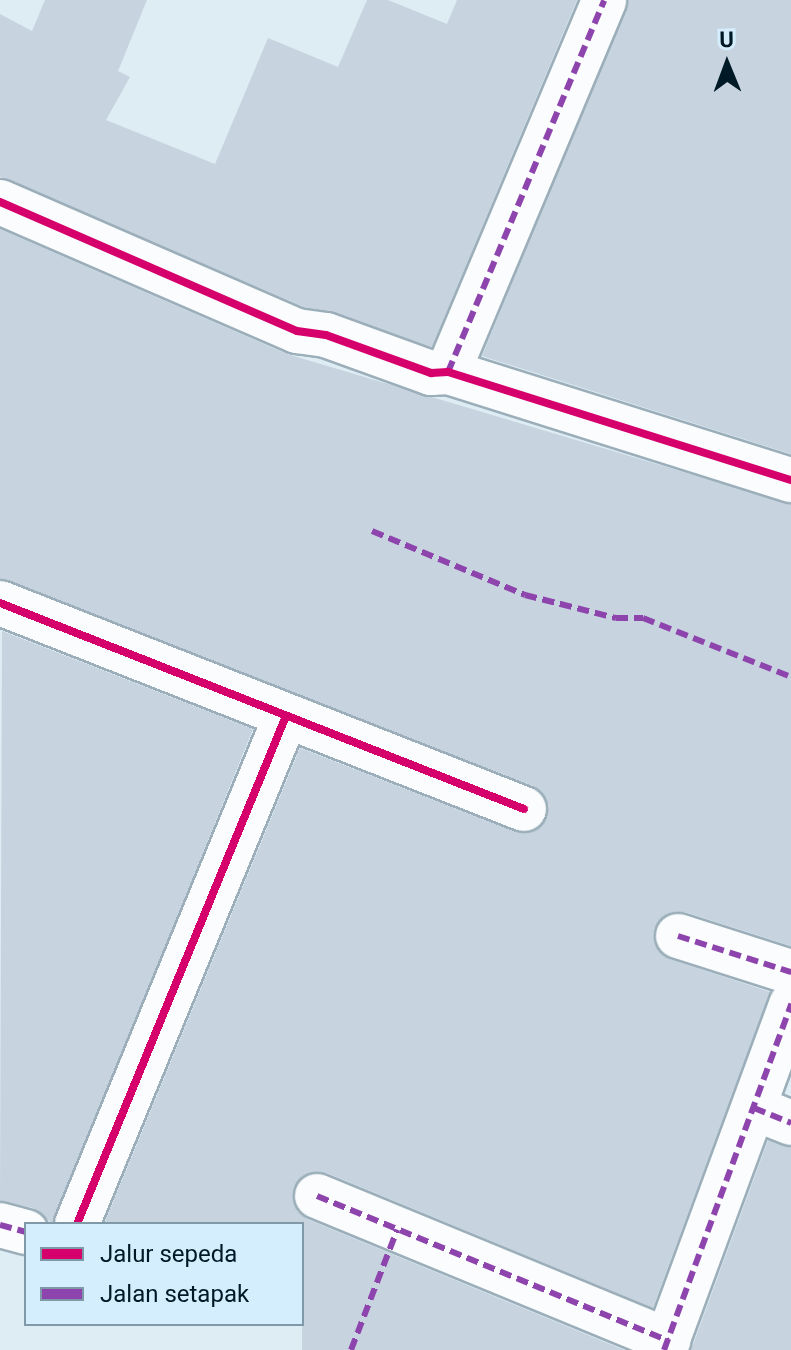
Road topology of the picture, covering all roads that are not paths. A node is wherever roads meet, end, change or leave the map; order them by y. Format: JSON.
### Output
{"nodes":[{"id":1,"x":604,"y":0,"type":"edge"},
{"id":2,"x":0,"y":202,"type":"edge"},
{"id":3,"x":448,"y":372,"type":"junction"},
{"id":4,"x":791,"y":480,"type":"edge"},
{"id":5,"x":0,"y":603,"type":"edge"},
{"id":6,"x":286,"y":716,"type":"junction"},
{"id":7,"x":524,"y":809,"type":"dead end"},
{"id":8,"x":678,"y":936,"type":"dead end"},
{"id":9,"x":791,"y":972,"type":"edge"},
{"id":10,"x":791,"y":1004,"type":"edge"},
{"id":11,"x":772,"y":1115,"type":"edge"},
{"id":12,"x":317,"y":1196,"type":"dead end"},
{"id":13,"x":78,"y":1222,"type":"edge"},
{"id":14,"x":0,"y":1225,"type":"edge"},
{"id":15,"x":24,"y":1231,"type":"edge"},
{"id":16,"x":666,"y":1345,"type":"edge"}],
"edges":[{"from":1,"to":3,"type":"street"},
{"from":2,"to":3,"type":"street"},
{"from":3,"to":4,"type":"street"},
{"from":5,"to":6,"type":"street"},
{"from":6,"to":7,"type":"street"},
{"from":6,"to":13,"type":"street"},
{"from":8,"to":9,"type":"street"},
{"from":10,"to":11,"type":"street"},
{"from":11,"to":16,"type":"street"},
{"from":12,"to":16,"type":"street"},
{"from":14,"to":15,"type":"street"}]}
